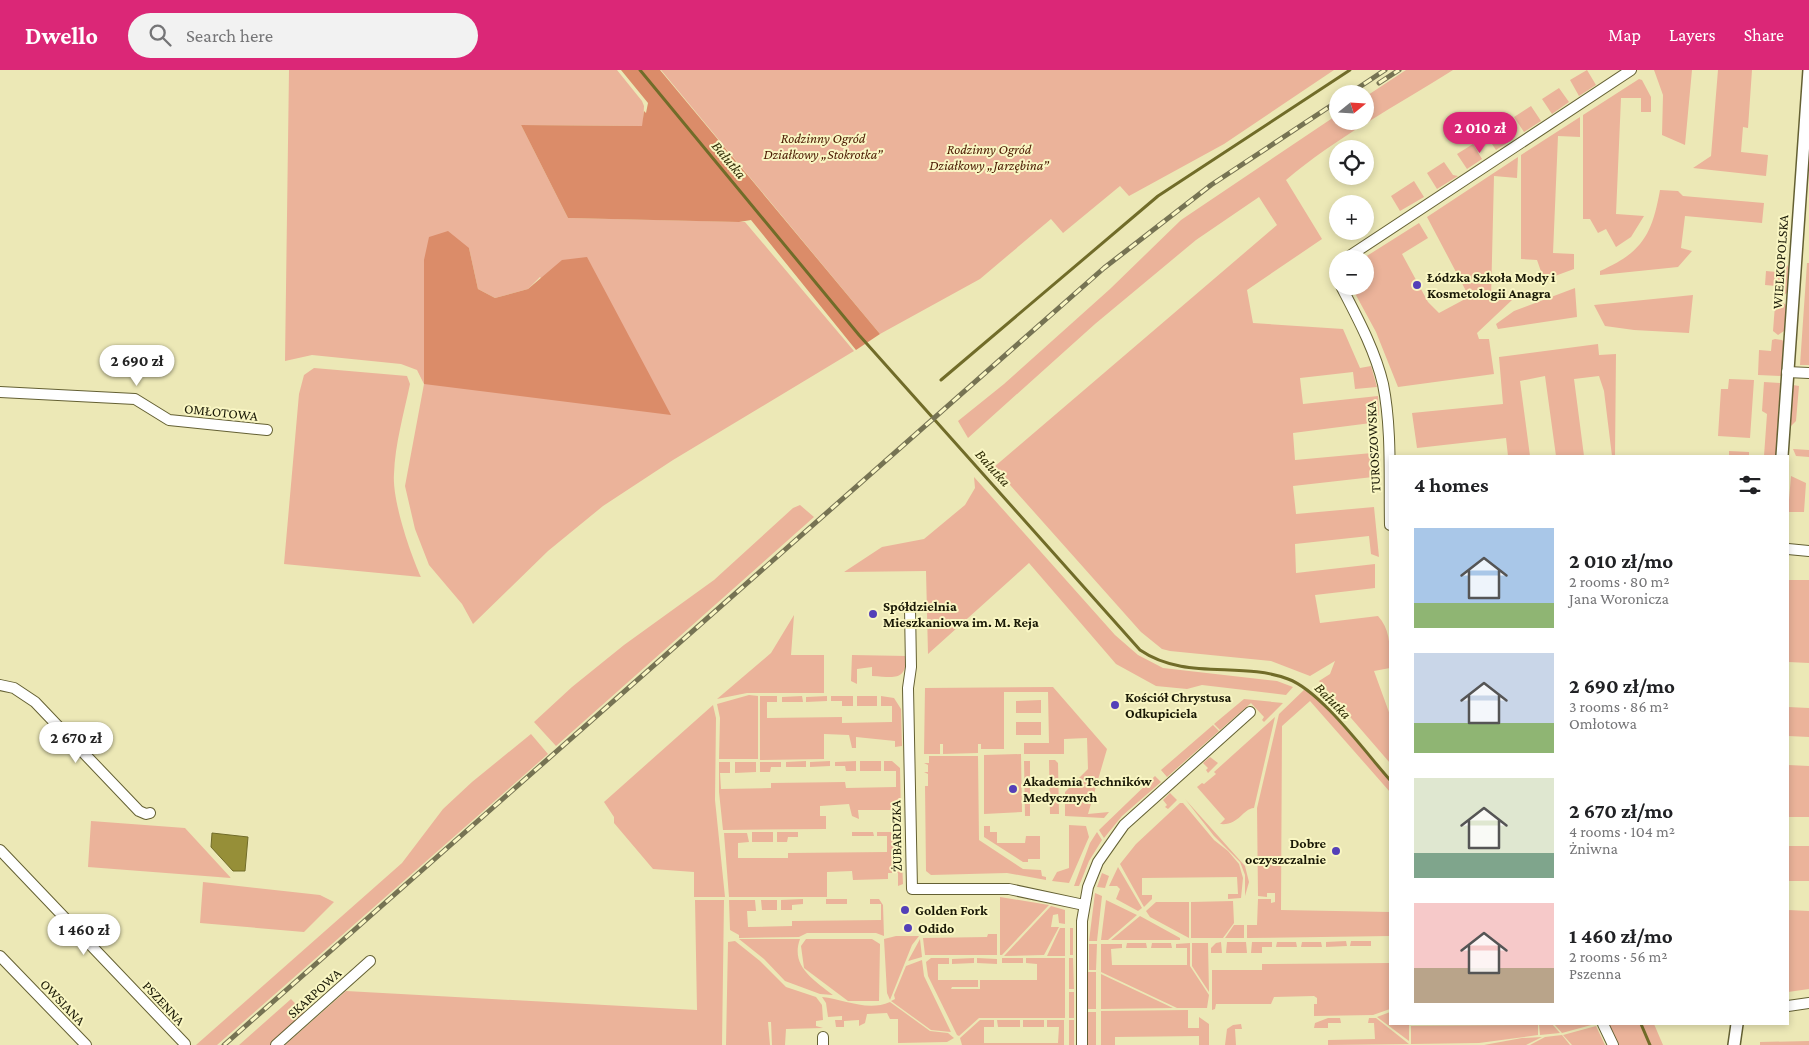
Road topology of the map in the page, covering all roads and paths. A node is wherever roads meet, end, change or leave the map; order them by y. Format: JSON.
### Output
{"nodes":[{"id":1,"x":1631,"y":70,"type":"edge"},
{"id":2,"x":1809,"y":70,"type":"edge"},
{"id":3,"x":1359,"y":250,"type":"edge"},
{"id":4,"x":1346,"y":295,"type":"edge"},
{"id":5,"x":1787,"y":372,"type":"junction"},
{"id":6,"x":1809,"y":373,"type":"edge"},
{"id":7,"x":0,"y":392,"type":"edge"},
{"id":8,"x":266,"y":430,"type":"dead end"},
{"id":9,"x":1782,"y":455,"type":"edge"},
{"id":10,"x":1389,"y":487,"type":"edge"},
{"id":11,"x":1789,"y":549,"type":"edge"},
{"id":12,"x":1809,"y":551,"type":"edge"},
{"id":13,"x":910,"y":608,"type":"dead end"},
{"id":14,"x":0,"y":685,"type":"edge"},
{"id":15,"x":1250,"y":712,"type":"dead end"},
{"id":16,"x":150,"y":813,"type":"dead end"},
{"id":17,"x":0,"y":850,"type":"edge"},
{"id":18,"x":1084,"y":905,"type":"junction"},
{"id":19,"x":0,"y":956,"type":"edge"},
{"id":20,"x":370,"y":961,"type":"dead end"},
{"id":21,"x":1809,"y":1003,"type":"edge"},
{"id":22,"x":1789,"y":1006,"type":"edge"},
{"id":23,"x":1603,"y":1025,"type":"edge"},
{"id":24,"x":1737,"y":1025,"type":"edge"},
{"id":25,"x":185,"y":1044,"type":"edge"},
{"id":26,"x":86,"y":1045,"type":"edge"},
{"id":27,"x":276,"y":1045,"type":"edge"},
{"id":28,"x":1082,"y":1045,"type":"edge"},
{"id":29,"x":1612,"y":1045,"type":"edge"},
{"id":30,"x":1734,"y":1045,"type":"edge"}],
"edges":[{"from":1,"to":3,"type":"street"},
{"from":2,"to":5,"type":"street","name":"WIELKOPOLSKA"},
{"from":4,"to":10,"type":"street","name":"TUROSZOWSKA"},
{"from":5,"to":6,"type":"street"},
{"from":5,"to":9,"type":"street","name":"WIELKOPOLSKA"},
{"from":7,"to":8,"type":"street","name":"OMŁOTOWA"},
{"from":11,"to":12,"type":"street"},
{"from":13,"to":18,"type":"street","name":"ŻUBARDZKA"},
{"from":14,"to":16,"type":"street"},
{"from":15,"to":18,"type":"street"},
{"from":17,"to":25,"type":"street","name":"PSZENNA"},
{"from":18,"to":28,"type":"street"},
{"from":19,"to":26,"type":"street","name":"OWSIANA"},
{"from":20,"to":27,"type":"street","name":"SKARPOWA"},
{"from":21,"to":22,"type":"street"},
{"from":23,"to":29,"type":"street"},
{"from":24,"to":30,"type":"street"}]}
